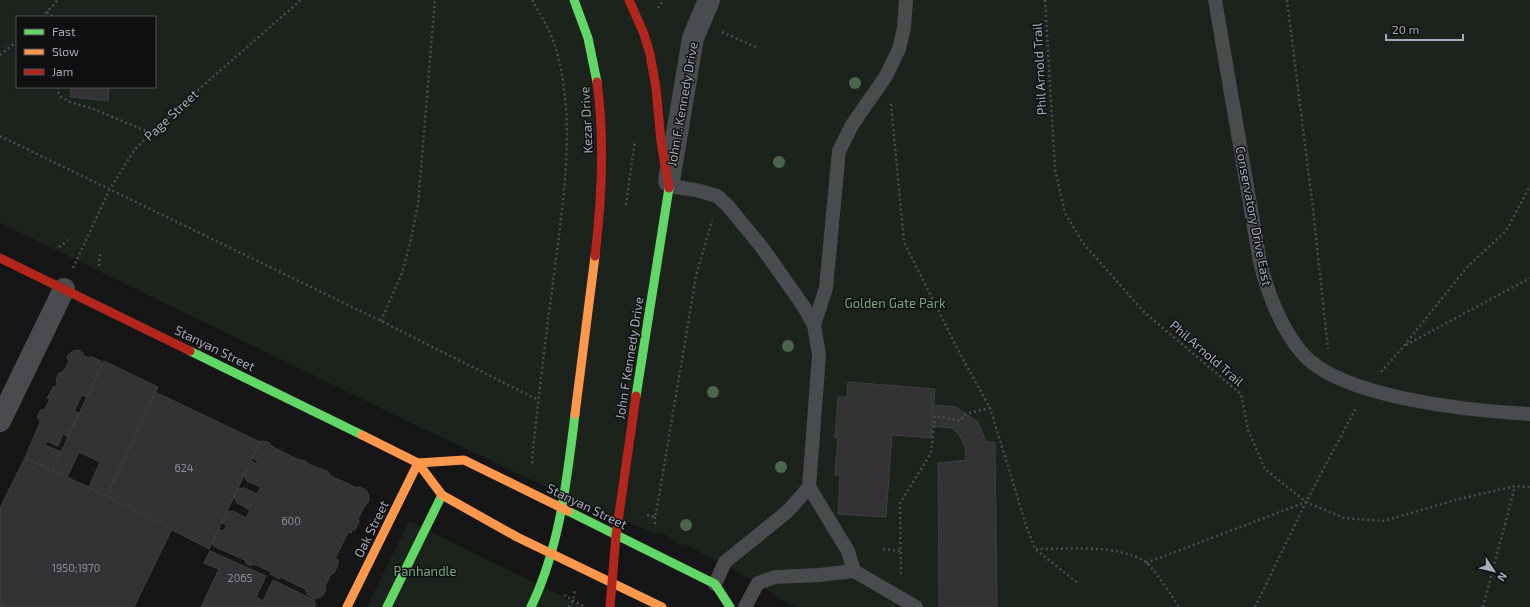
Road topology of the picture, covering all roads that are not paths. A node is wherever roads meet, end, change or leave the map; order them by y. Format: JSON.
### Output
{"nodes":[{"id":1,"x":574,"y":0,"type":"edge"},
{"id":2,"x":629,"y":0,"type":"edge"},
{"id":3,"x":709,"y":0,"type":"edge"},
{"id":4,"x":906,"y":0,"type":"edge"},
{"id":5,"x":1215,"y":0,"type":"edge"},
{"id":6,"x":668,"y":186,"type":"junction"},
{"id":7,"x":0,"y":258,"type":"edge"},
{"id":8,"x":64,"y":289,"type":"junction"},
{"id":9,"x":814,"y":325,"type":"junction"},
{"id":10,"x":1530,"y":414,"type":"edge"},
{"id":11,"x":0,"y":421,"type":"edge"},
{"id":12,"x":418,"y":463,"type":"junction"},
{"id":13,"x":809,"y":487,"type":"junction"},
{"id":14,"x":442,"y":495,"type":"junction"},
{"id":15,"x":561,"y":508,"type":"junction"},
{"id":16,"x":616,"y":535,"type":"junction"},
{"id":17,"x":552,"y":553,"type":"junction"},
{"id":18,"x":854,"y":571,"type":"junction"},
{"id":19,"x":613,"y":584,"type":"junction"},
{"id":20,"x":715,"y":584,"type":"junction"},
{"id":21,"x":348,"y":607,"type":"edge"},
{"id":22,"x":387,"y":607,"type":"edge"},
{"id":23,"x":531,"y":607,"type":"edge"},
{"id":24,"x":610,"y":607,"type":"edge"},
{"id":25,"x":662,"y":607,"type":"edge"},
{"id":26,"x":730,"y":607,"type":"edge"},
{"id":27,"x":745,"y":607,"type":"edge"},
{"id":28,"x":916,"y":607,"type":"edge"}],
"edges":[{"from":1,"to":15,"type":"main road","name":"Kezar Drive"},
{"from":2,"to":6,"type":"main road"},
{"from":3,"to":6,"type":"street","name":"John F. Kennedy Drive"},
{"from":4,"to":9,"type":"lane"},
{"from":5,"to":10,"type":"lane","name":"Conservatory Drive East"},
{"from":6,"to":9,"type":"lane"},
{"from":6,"to":16,"type":"main road","name":"John F Kennedy Drive"},
{"from":7,"to":8,"type":"main road","name":"Stanyan Street"},
{"from":8,"to":11,"type":"street"},
{"from":8,"to":12,"type":"main road","name":"Stanyan Street"},
{"from":9,"to":13,"type":"lane"},
{"from":12,"to":14,"type":"main road","name":"Stanyan Street"},
{"from":12,"to":15,"type":"main road","name":"Stanyan Street"},
{"from":12,"to":21,"type":"main road","name":"Oak Street"},
{"from":13,"to":18,"type":"lane"},
{"from":13,"to":20,"type":"lane"},
{"from":14,"to":17,"type":"main road","name":"Stanyan Street"},
{"from":14,"to":22,"type":"main road"},
{"from":15,"to":16,"type":"main road","name":"Stanyan Street"},
{"from":15,"to":17,"type":"main road"},
{"from":16,"to":19,"type":"main road","name":"John F Kennedy Drive"},
{"from":16,"to":20,"type":"main road","name":"Stanyan Street"},
{"from":17,"to":19,"type":"main road","name":"Stanyan Street"},
{"from":17,"to":23,"type":"main road"},
{"from":18,"to":27,"type":"lane"},
{"from":18,"to":28,"type":"lane"},
{"from":19,"to":24,"type":"main road","name":"John F Kennedy Drive"},
{"from":19,"to":25,"type":"main road","name":"Stanyan Street"},
{"from":20,"to":26,"type":"main road"}]}
